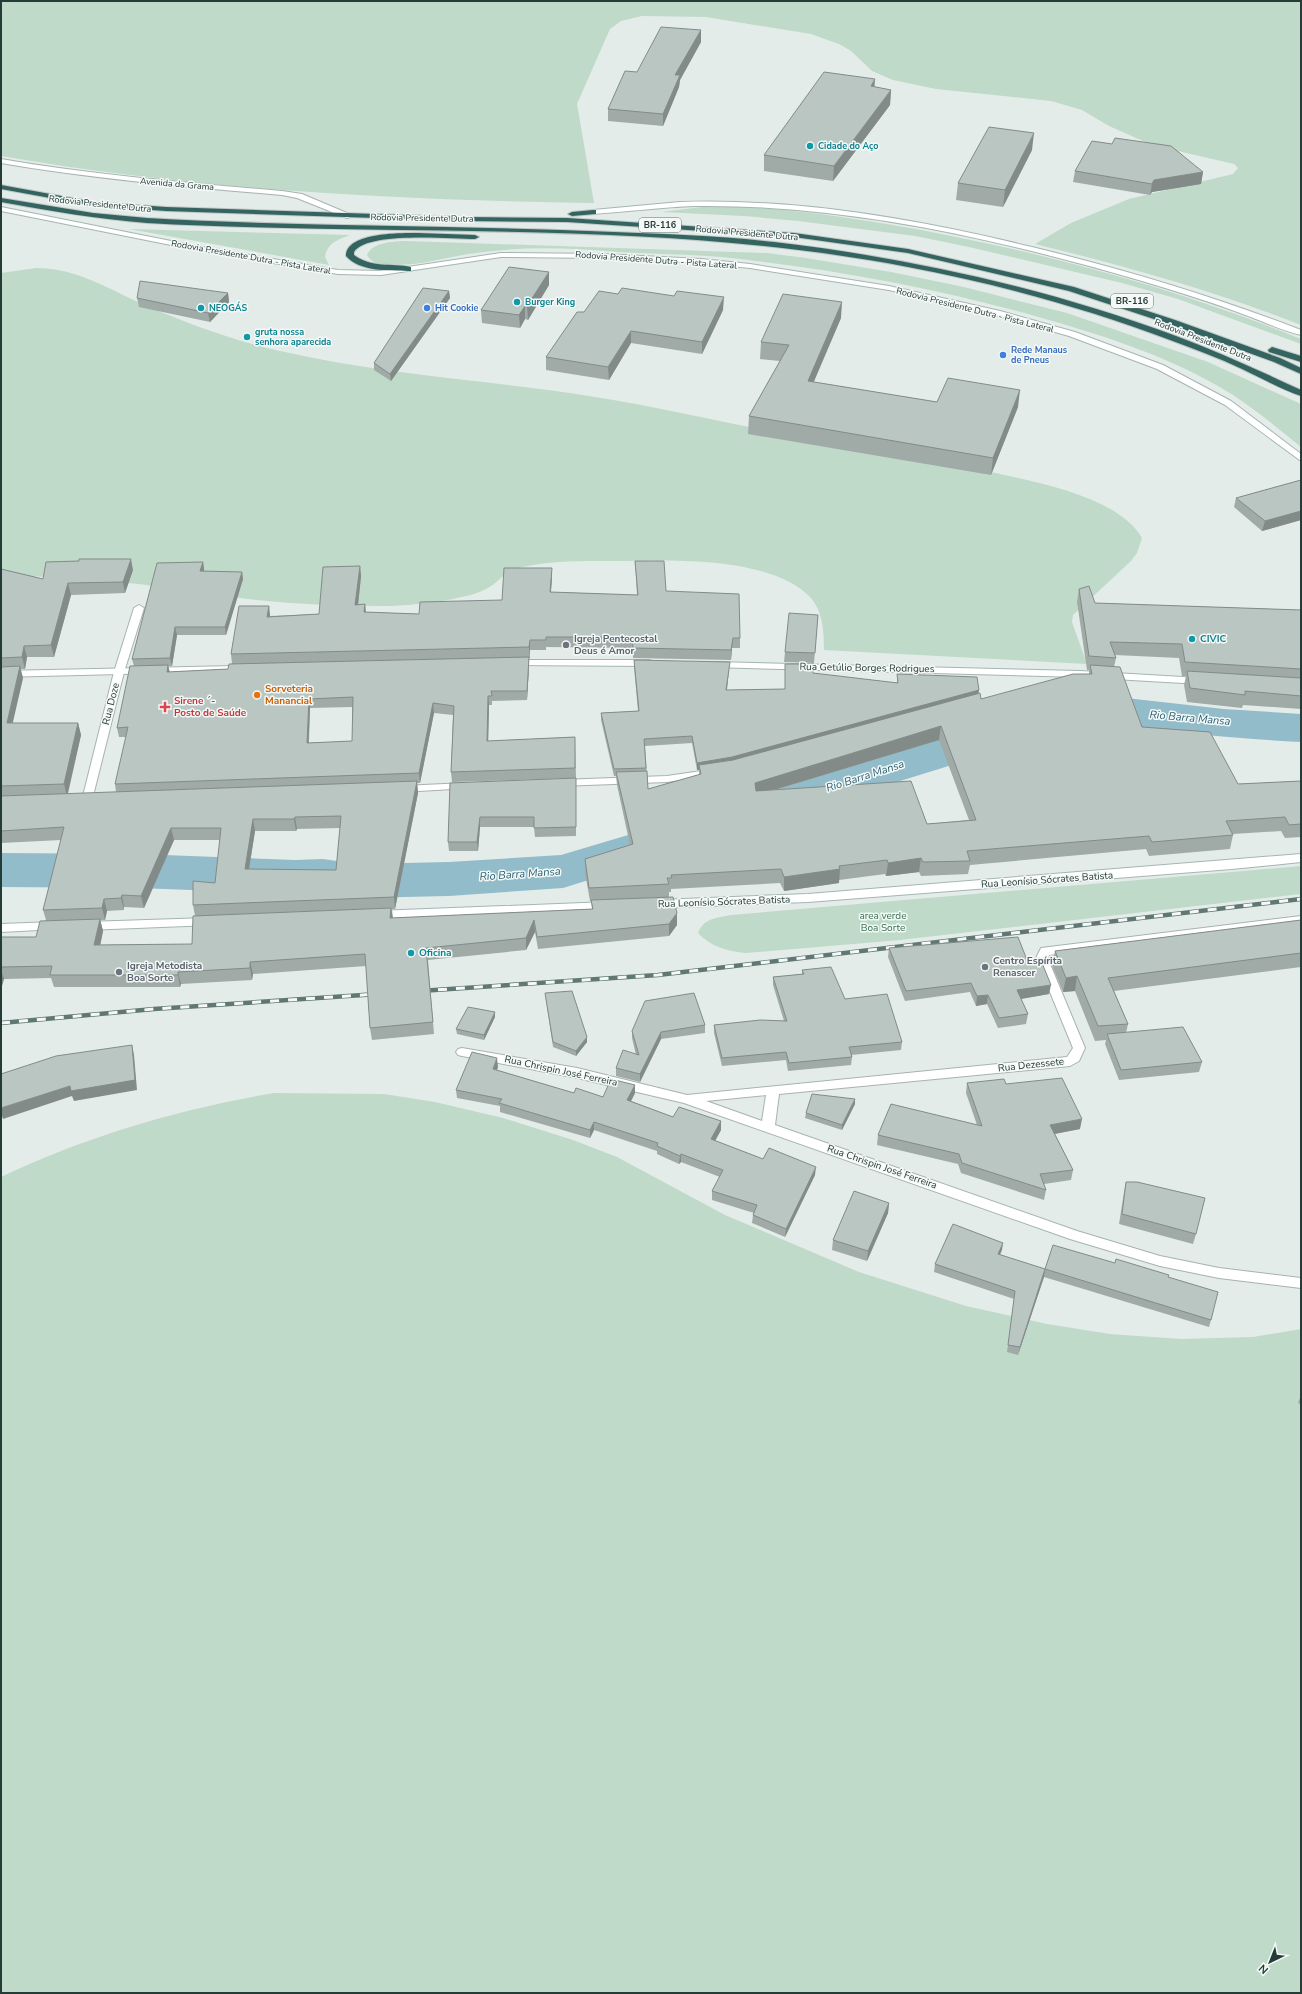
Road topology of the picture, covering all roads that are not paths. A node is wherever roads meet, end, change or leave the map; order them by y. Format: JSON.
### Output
{"nodes":[{"id":1,"x":1,"y":161,"type":"edge"},
{"id":2,"x":1,"y":187,"type":"edge"},
{"id":3,"x":1,"y":200,"type":"edge"},
{"id":4,"x":1,"y":209,"type":"edge"},
{"id":5,"x":593,"y":212,"type":"joint"},
{"id":6,"x":350,"y":216,"type":"junction"},
{"id":7,"x":467,"y":219,"type":"junction"},
{"id":8,"x":958,"y":262,"type":"junction"},
{"id":9,"x":408,"y":270,"type":"junction"},
{"id":10,"x":1301,"y":333,"type":"edge"},
{"id":11,"x":1218,"y":354,"type":"junction"},
{"id":12,"x":1301,"y":359,"type":"edge"},
{"id":13,"x":1301,"y":371,"type":"edge"},
{"id":14,"x":1301,"y":393,"type":"edge"},
{"id":15,"x":1301,"y":458,"type":"edge"},
{"id":16,"x":139,"y":608,"type":"dead end"},
{"id":17,"x":500,"y":663,"type":"edge"},
{"id":18,"x":660,"y":663,"type":"edge"},
{"id":19,"x":708,"y":664,"type":"edge"},
{"id":20,"x":246,"y":669,"type":"edge"},
{"id":21,"x":119,"y":672,"type":"junction"},
{"id":22,"x":1,"y":674,"type":"edge"},
{"id":23,"x":1080,"y":674,"type":"junction"},
{"id":24,"x":1214,"y":682,"type":"edge"},
{"id":25,"x":1043,"y":684,"type":"edge"},
{"id":26,"x":725,"y":770,"type":"edge"},
{"id":27,"x":548,"y":783,"type":"edge"},
{"id":28,"x":476,"y":786,"type":"edge"},
{"id":29,"x":389,"y":789,"type":"edge"},
{"id":30,"x":87,"y":800,"type":"edge"},
{"id":31,"x":1301,"y":858,"type":"edge"},
{"id":32,"x":650,"y":904,"type":"edge"},
{"id":33,"x":618,"y":906,"type":"edge"},
{"id":34,"x":364,"y":916,"type":"edge"},
{"id":35,"x":1301,"y":920,"type":"edge"},
{"id":36,"x":220,"y":922,"type":"edge"},
{"id":37,"x":1,"y":928,"type":"edge"},
{"id":38,"x":462,"y":1052,"type":"dead end"},
{"id":39,"x":773,"y":1090,"type":"junction"},
{"id":40,"x":686,"y":1099,"type":"junction"},
{"id":41,"x":768,"y":1128,"type":"junction"},
{"id":42,"x":1301,"y":1283,"type":"edge"}],
"edges":[{"from":1,"to":6,"type":"street","name":"Avenida da Grama"},
{"from":2,"to":6,"type":"highway","name":"Rodovia Presidente Dutra","number":"BR-116"},
{"from":3,"to":11,"type":"highway","name":"Rodovia Presidente Dutra","number":"BR-116"},
{"from":4,"to":9,"type":"street","name":"Rodovia Presidente Dutra - Pista Lateral"},
{"from":5,"to":7,"type":"highway"},
{"from":5,"to":10,"type":"street"},
{"from":6,"to":7,"type":"highway","name":"Rodovia Presidente Dutra","number":"BR-116"},
{"from":7,"to":8,"type":"highway","name":"Rodovia Presidente Dutra","number":"BR-116"},
{"from":8,"to":12,"type":"highway","number":"BR-116"},
{"from":8,"to":13,"type":"highway","name":"Rodovia Presidente Dutra","number":"BR-116"},
{"from":9,"to":11,"type":"highway","number":"BR-116"},
{"from":9,"to":15,"type":"street","name":"Rodovia Presidente Dutra - Pista Lateral"},
{"from":11,"to":14,"type":"highway","name":"Rodovia Presidente Dutra","number":"BR-116"},
{"from":16,"to":21,"type":"street","name":"Rua Doze"},
{"from":17,"to":18,"type":"street"},
{"from":19,"to":23,"type":"street","name":"Rua Getúlio Borges Rodrigues"},
{"from":20,"to":21,"type":"street"},
{"from":21,"to":22,"type":"street"},
{"from":21,"to":30,"type":"street","name":"Rua Doze"},
{"from":23,"to":24,"type":"street","name":"Rua Getúlio Borges Rodrigues"},
{"from":23,"to":25,"type":"street"},
{"from":26,"to":27,"type":"street"},
{"from":28,"to":29,"type":"street"},
{"from":31,"to":32,"type":"street","name":"Rua Leonísio Sócrates Batista"},
{"from":33,"to":34,"type":"street"},
{"from":35,"to":39,"type":"street","name":"Rua Dezessete"},
{"from":36,"to":37,"type":"street"},
{"from":38,"to":40,"type":"street","name":"Rua Chrispin José Ferreira"},
{"from":39,"to":40,"type":"street","name":"Rua Dezessete"},
{"from":39,"to":41,"type":"street"},
{"from":40,"to":41,"type":"street","name":"Rua Chrispin José Ferreira"},
{"from":41,"to":42,"type":"street","name":"Rua Chrispin José Ferreira"}]}
